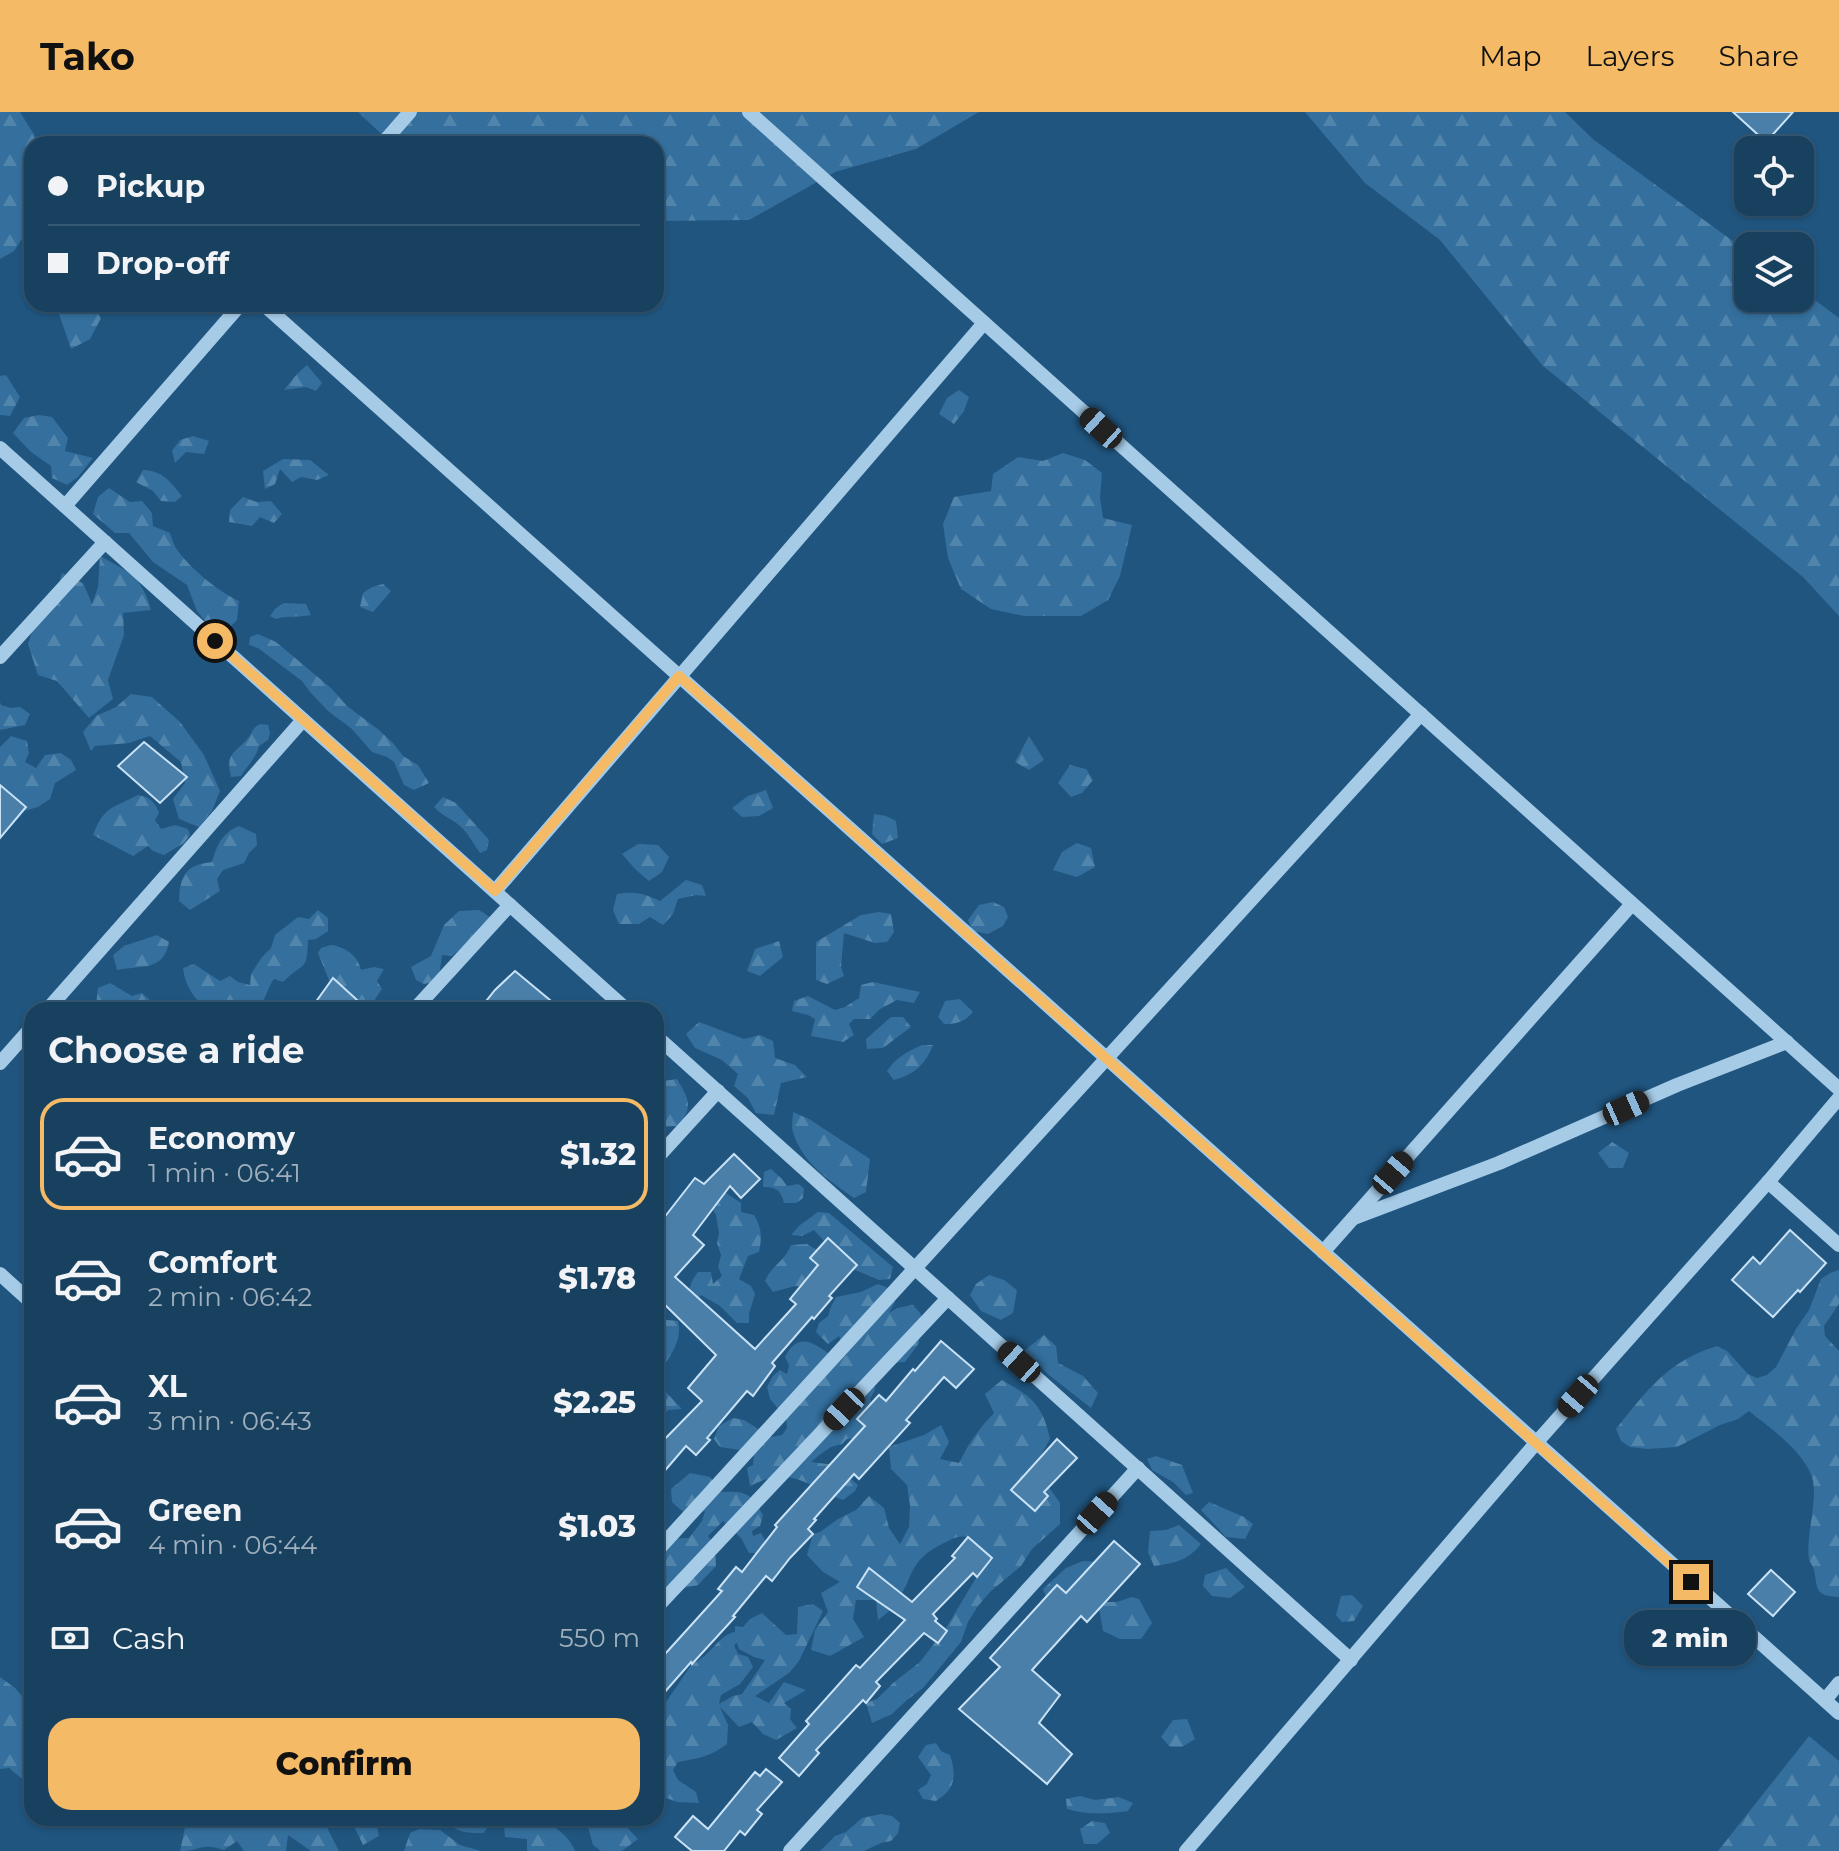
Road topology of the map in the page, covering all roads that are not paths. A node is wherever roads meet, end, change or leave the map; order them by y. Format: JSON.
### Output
{"nodes":[{"id":1,"x":410,"y":112,"type":"edge"},
{"id":2,"x":749,"y":112,"type":"edge"},
{"id":3,"x":389,"y":136,"type":"edge"},
{"id":4,"x":234,"y":312,"type":"edge"},
{"id":5,"x":272,"y":312,"type":"edge"},
{"id":6,"x":984,"y":323,"type":"junction"},
{"id":7,"x":0,"y":448,"type":"edge"},
{"id":8,"x":65,"y":506,"type":"junction"},
{"id":9,"x":105,"y":542,"type":"junction"},
{"id":10,"x":0,"y":657,"type":"edge"},
{"id":11,"x":679,"y":676,"type":"junction"},
{"id":12,"x":1421,"y":714,"type":"junction"},
{"id":13,"x":303,"y":720,"type":"junction"},
{"id":14,"x":495,"y":891,"type":"junction"},
{"id":15,"x":1632,"y":904,"type":"junction"},
{"id":16,"x":510,"y":905,"type":"junction"},
{"id":17,"x":54,"y":1002,"type":"edge"},
{"id":18,"x":421,"y":1002,"type":"edge"},
{"id":19,"x":618,"y":1002,"type":"edge"},
{"id":20,"x":24,"y":1036,"type":"edge"},
{"id":21,"x":1787,"y":1042,"type":"junction"},
{"id":22,"x":664,"y":1043,"type":"edge"},
{"id":23,"x":1106,"y":1058,"type":"junction"},
{"id":24,"x":0,"y":1063,"type":"edge"},
{"id":25,"x":1839,"y":1089,"type":"edge"},
{"id":26,"x":718,"y":1091,"type":"junction"},
{"id":27,"x":1839,"y":1098,"type":"edge"},
{"id":28,"x":664,"y":1150,"type":"edge"},
{"id":29,"x":1768,"y":1182,"type":"junction"},
{"id":30,"x":1354,"y":1218,"type":"junction"},
{"id":31,"x":1839,"y":1245,"type":"edge"},
{"id":32,"x":1323,"y":1252,"type":"junction"},
{"id":33,"x":915,"y":1268,"type":"junction"},
{"id":34,"x":0,"y":1274,"type":"edge"},
{"id":35,"x":24,"y":1296,"type":"edge"},
{"id":36,"x":948,"y":1298,"type":"junction"},
{"id":37,"x":1536,"y":1443,"type":"junction"},
{"id":38,"x":1138,"y":1468,"type":"junction"},
{"id":39,"x":664,"y":1543,"type":"edge"},
{"id":40,"x":664,"y":1600,"type":"edge"},
{"id":41,"x":1351,"y":1660,"type":"junction"},
{"id":42,"x":1839,"y":1683,"type":"edge"},
{"id":43,"x":1825,"y":1700,"type":"junction"},
{"id":44,"x":1839,"y":1713,"type":"edge"},
{"id":45,"x":790,"y":1851,"type":"edge"},
{"id":46,"x":1186,"y":1851,"type":"edge"}],
"edges":[{"from":1,"to":3,"type":"street"},
{"from":2,"to":6,"type":"street"},
{"from":4,"to":8,"type":"street"},
{"from":5,"to":11,"type":"street"},
{"from":6,"to":11,"type":"street"},
{"from":6,"to":12,"type":"street"},
{"from":7,"to":8,"type":"street"},
{"from":8,"to":9,"type":"street"},
{"from":9,"to":10,"type":"street"},
{"from":9,"to":13,"type":"street"},
{"from":11,"to":14,"type":"street"},
{"from":11,"to":23,"type":"street"},
{"from":12,"to":15,"type":"street"},
{"from":12,"to":23,"type":"street"},
{"from":13,"to":14,"type":"street"},
{"from":13,"to":17,"type":"street"},
{"from":14,"to":16,"type":"street"},
{"from":15,"to":21,"type":"street"},
{"from":15,"to":30,"type":"street"},
{"from":16,"to":18,"type":"street"},
{"from":16,"to":19,"type":"street"},
{"from":20,"to":24,"type":"street"},
{"from":21,"to":25,"type":"street"},
{"from":21,"to":30,"type":"street"},
{"from":22,"to":26,"type":"street"},
{"from":23,"to":32,"type":"street"},
{"from":23,"to":33,"type":"street"},
{"from":26,"to":28,"type":"street"},
{"from":26,"to":33,"type":"street"},
{"from":27,"to":29,"type":"street"},
{"from":29,"to":31,"type":"street"},
{"from":29,"to":37,"type":"street"},
{"from":30,"to":32,"type":"street"},
{"from":32,"to":37,"type":"street"},
{"from":33,"to":36,"type":"street"},
{"from":33,"to":39,"type":"street"},
{"from":34,"to":35,"type":"street"},
{"from":36,"to":38,"type":"street"},
{"from":36,"to":40,"type":"street"},
{"from":37,"to":41,"type":"street"},
{"from":37,"to":43,"type":"street"},
{"from":38,"to":41,"type":"street"},
{"from":38,"to":45,"type":"street"},
{"from":41,"to":46,"type":"street"},
{"from":42,"to":43,"type":"street"},
{"from":43,"to":44,"type":"street"}]}
